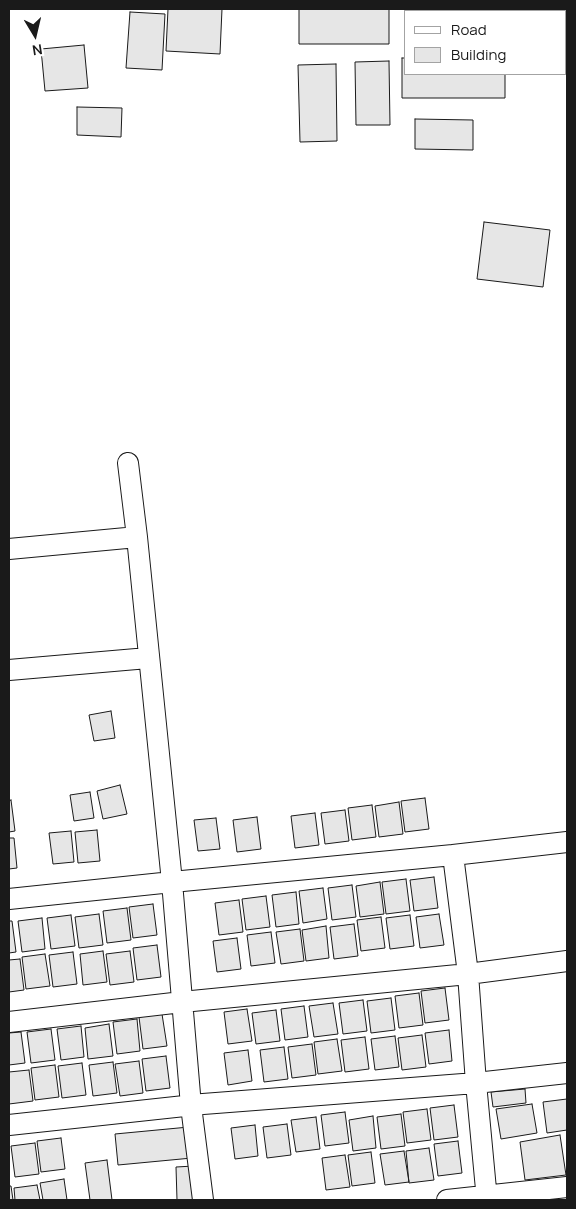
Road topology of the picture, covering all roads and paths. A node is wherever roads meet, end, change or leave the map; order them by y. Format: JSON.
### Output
{"nodes":[{"id":1,"x":128,"y":463,"type":"dead end"},
{"id":2,"x":137,"y":537,"type":"junction"},
{"id":3,"x":9,"y":549,"type":"edge"},
{"id":4,"x":148,"y":658,"type":"junction"},
{"id":5,"x":9,"y":670,"type":"edge"},
{"id":6,"x":567,"y":842,"type":"edge"},
{"id":7,"x":453,"y":855,"type":"junction"},
{"id":8,"x":172,"y":882,"type":"junction"},
{"id":9,"x":9,"y":899,"type":"edge"},
{"id":10,"x":567,"y":961,"type":"edge"},
{"id":11,"x":468,"y":974,"type":"junction"},
{"id":12,"x":182,"y":1002,"type":"junction"},
{"id":13,"x":9,"y":1022,"type":"edge"},
{"id":14,"x":567,"y":1073,"type":"edge"},
{"id":15,"x":476,"y":1083,"type":"junction"},
{"id":16,"x":191,"y":1106,"type":"junction"},
{"id":17,"x":9,"y":1125,"type":"edge"},
{"id":18,"x":567,"y":1187,"type":"edge"},
{"id":19,"x":487,"y":1198,"type":"edge"},
{"id":20,"x":203,"y":1200,"type":"edge"},
{"id":21,"x":447,"y":1200,"type":"edge"}],
"edges":[{"from":1,"to":2,"type":"street"},
{"from":2,"to":3,"type":"street"},
{"from":2,"to":4,"type":"street"},
{"from":4,"to":5,"type":"street"},
{"from":4,"to":8,"type":"street"},
{"from":6,"to":7,"type":"street"},
{"from":7,"to":8,"type":"street"},
{"from":7,"to":11,"type":"street"},
{"from":8,"to":9,"type":"street"},
{"from":8,"to":12,"type":"street"},
{"from":10,"to":11,"type":"street"},
{"from":11,"to":12,"type":"street"},
{"from":11,"to":15,"type":"street"},
{"from":12,"to":13,"type":"street"},
{"from":12,"to":16,"type":"street"},
{"from":14,"to":15,"type":"street"},
{"from":15,"to":16,"type":"street"},
{"from":15,"to":19,"type":"street"},
{"from":16,"to":17,"type":"street"},
{"from":16,"to":20,"type":"street"},
{"from":18,"to":19,"type":"street"},
{"from":19,"to":21,"type":"street"}]}
